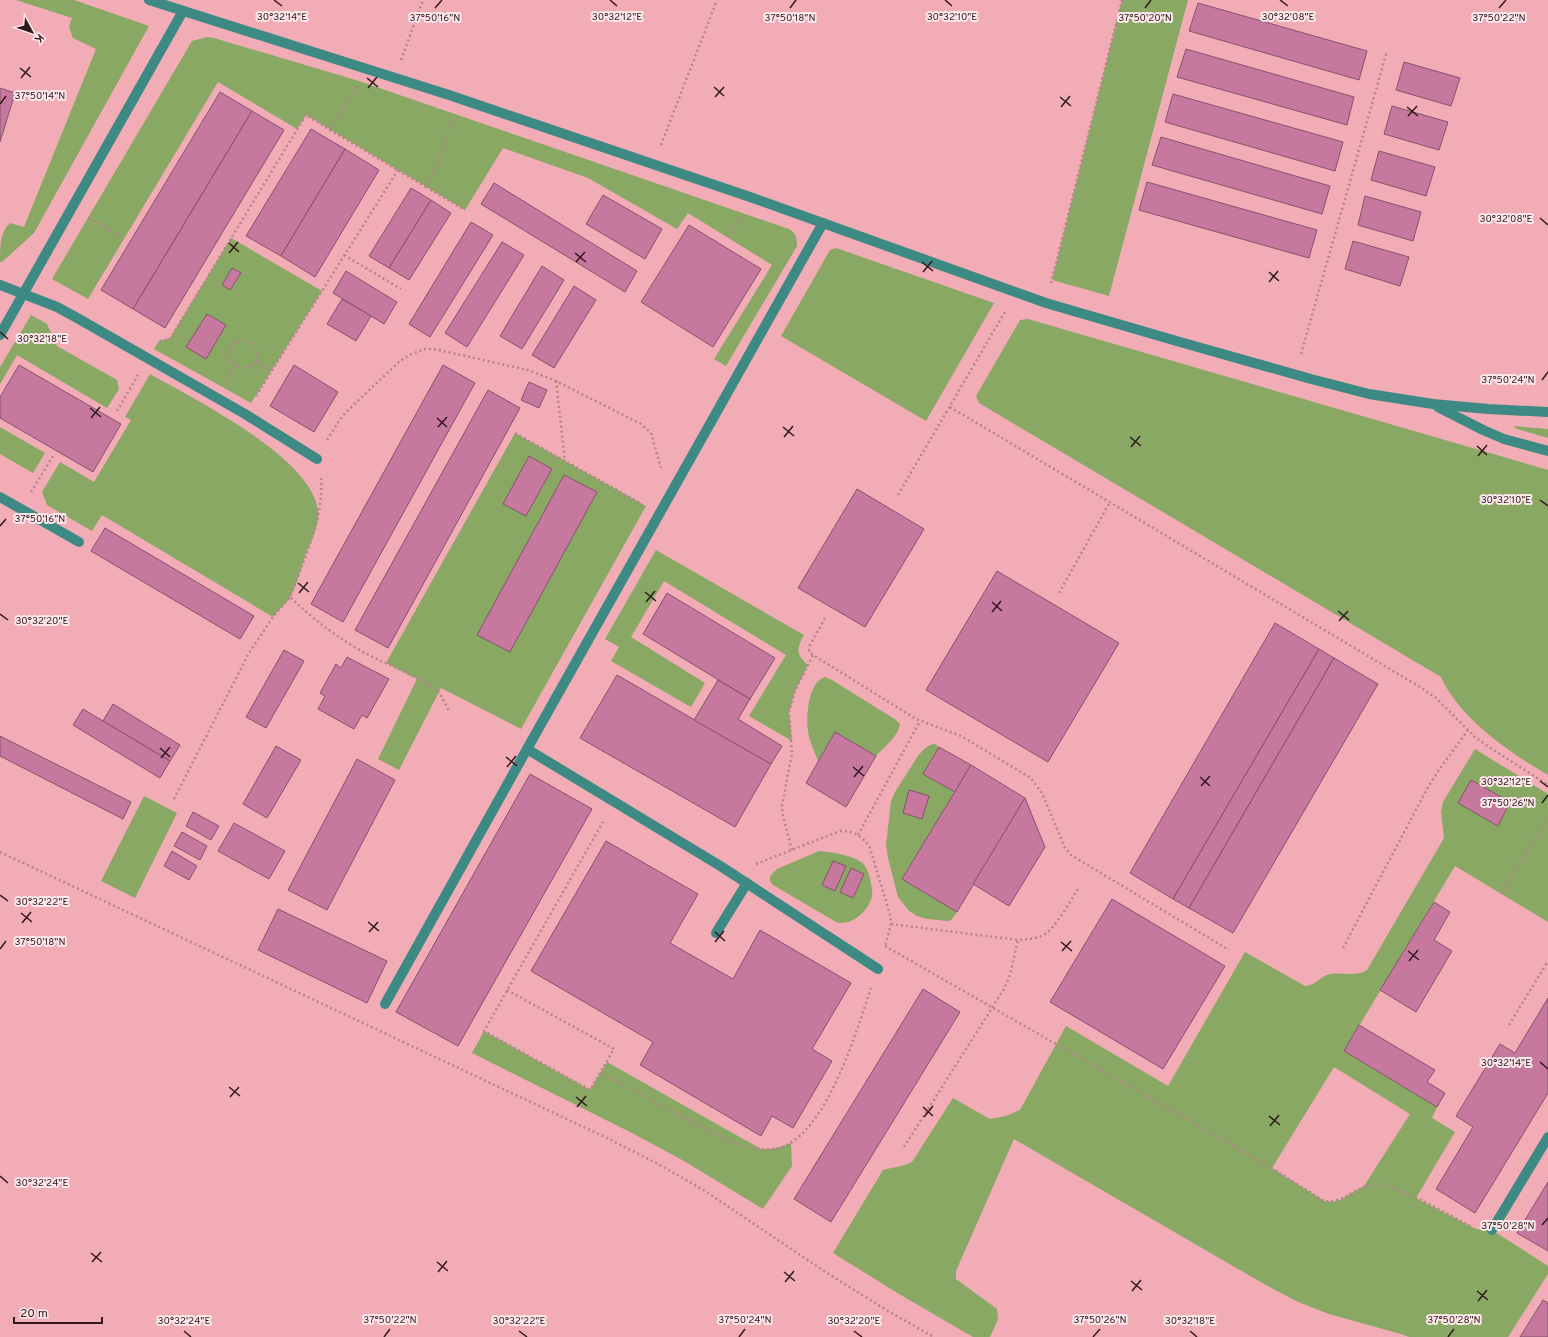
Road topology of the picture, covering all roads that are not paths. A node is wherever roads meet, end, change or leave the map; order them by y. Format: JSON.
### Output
{"nodes":[{"id":1,"x":149,"y":0,"type":"edge"},
{"id":2,"x":183,"y":11,"type":"junction"},
{"id":3,"x":823,"y":223,"type":"junction"},
{"id":4,"x":0,"y":285,"type":"edge"},
{"id":5,"x":24,"y":294,"type":"junction"},
{"id":6,"x":0,"y":335,"type":"edge"},
{"id":7,"x":1432,"y":404,"type":"junction"},
{"id":8,"x":1548,"y":412,"type":"edge"},
{"id":9,"x":1548,"y":451,"type":"edge"},
{"id":10,"x":317,"y":459,"type":"road end"},
{"id":11,"x":0,"y":497,"type":"edge"},
{"id":12,"x":79,"y":542,"type":"dead end"},
{"id":13,"x":527,"y":749,"type":"junction"},
{"id":14,"x":747,"y":884,"type":"junction"},
{"id":15,"x":716,"y":933,"type":"dead end"},
{"id":16,"x":878,"y":969,"type":"road end"},
{"id":17,"x":385,"y":1004,"type":"dead end"},
{"id":18,"x":1548,"y":1137,"type":"edge"},
{"id":19,"x":1492,"y":1230,"type":"road end"}],
"edges":[{"from":1,"to":2,"type":"street"},
{"from":2,"to":3,"type":"street"},
{"from":2,"to":5,"type":"street"},
{"from":3,"to":7,"type":"street"},
{"from":3,"to":13,"type":"street"},
{"from":4,"to":5,"type":"street"},
{"from":5,"to":6,"type":"street"},
{"from":5,"to":10,"type":"street"},
{"from":7,"to":8,"type":"street"},
{"from":7,"to":9,"type":"street"},
{"from":11,"to":12,"type":"street"},
{"from":13,"to":14,"type":"street"},
{"from":13,"to":17,"type":"street"},
{"from":14,"to":15,"type":"street"},
{"from":14,"to":16,"type":"street"},
{"from":18,"to":19,"type":"street"}]}
